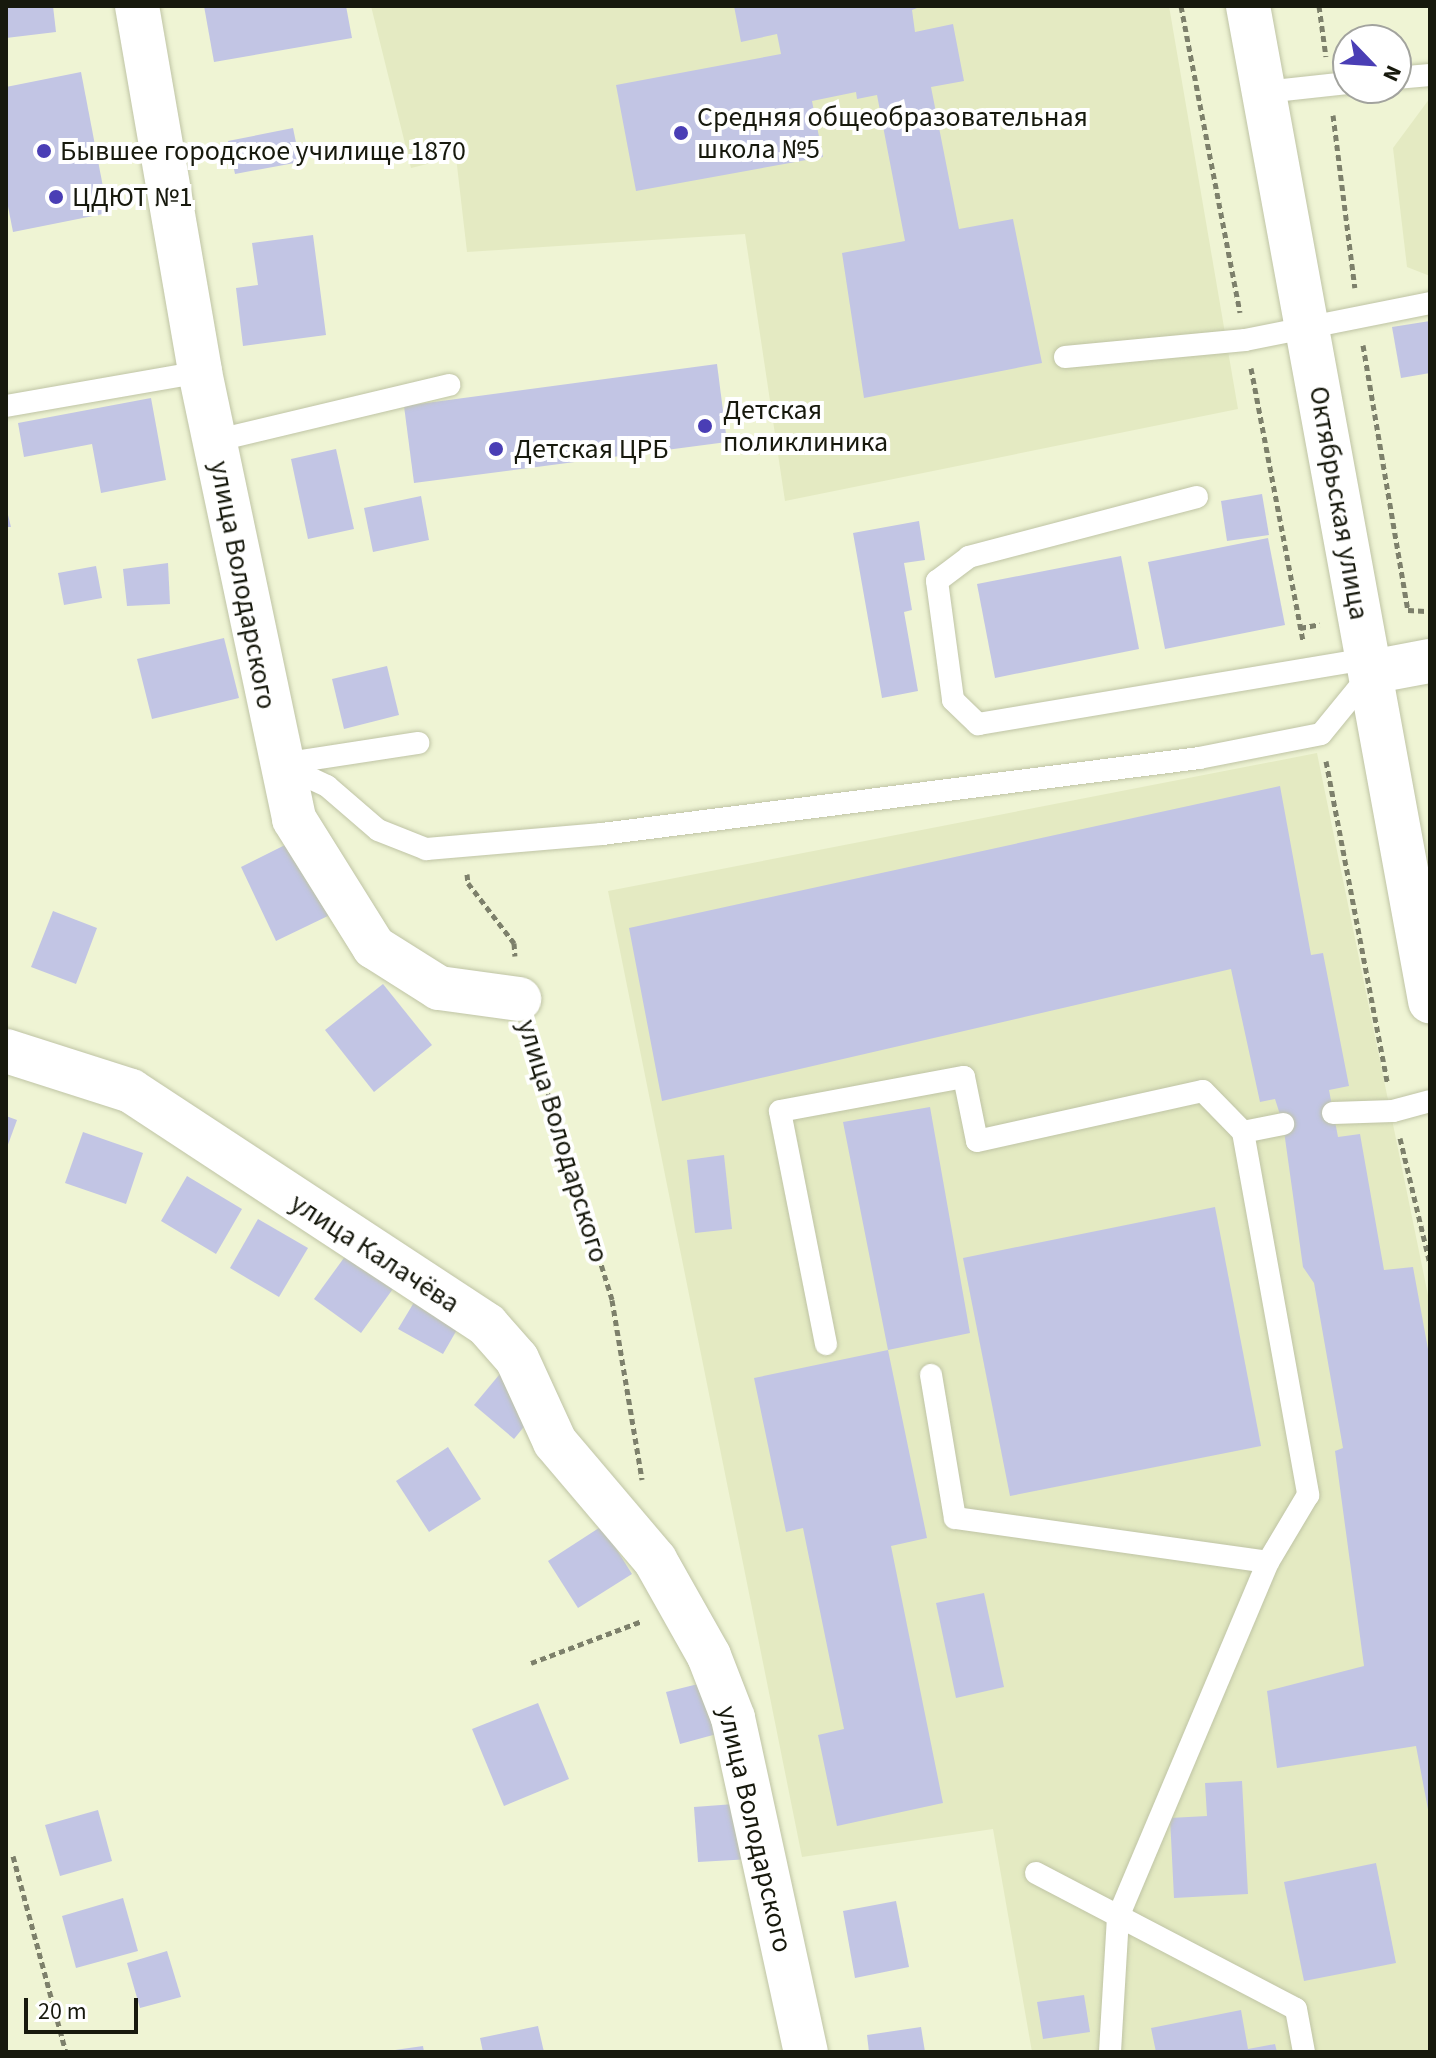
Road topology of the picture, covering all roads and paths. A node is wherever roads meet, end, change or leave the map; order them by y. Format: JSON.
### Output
{"nodes":[{"id":1,"x":137,"y":6,"type":"edge"},
{"id":2,"x":1248,"y":6,"type":"edge"},
{"id":3,"x":1332,"y":85,"type":"edge"},
{"id":4,"x":1265,"y":92,"type":"junction"},
{"id":5,"x":1430,"y":303,"type":"edge"},
{"id":6,"x":1308,"y":329,"type":"junction"},
{"id":7,"x":1065,"y":357,"type":"dead end"},
{"id":8,"x":200,"y":372,"type":"junction"},
{"id":9,"x":449,"y":385,"type":"dead end"},
{"id":10,"x":6,"y":406,"type":"edge"},
{"id":11,"x":214,"y":441,"type":"junction"},
{"id":12,"x":1197,"y":497,"type":"dead end"},
{"id":13,"x":1430,"y":661,"type":"edge"},
{"id":14,"x":1370,"y":666,"type":"junction"},
{"id":15,"x":418,"y":743,"type":"dead end"},
{"id":16,"x":281,"y":764,"type":"junction"},
{"id":17,"x":485,"y":844,"type":"junction"},
{"id":18,"x":519,"y":999,"type":"junction"},
{"id":19,"x":1430,"y":1001,"type":"edge"},
{"id":20,"x":6,"y":1051,"type":"edge"},
{"id":21,"x":1430,"y":1101,"type":"edge"},
{"id":22,"x":1333,"y":1113,"type":"dead end"},
{"id":23,"x":1283,"y":1124,"type":"dead end"},
{"id":24,"x":1243,"y":1132,"type":"junction"},
{"id":25,"x":826,"y":1344,"type":"dead end"},
{"id":26,"x":931,"y":1375,"type":"dead end"},
{"id":27,"x":642,"y":1483,"type":"dead end"},
{"id":28,"x":655,"y":1560,"type":"joint"},
{"id":29,"x":1268,"y":1562,"type":"junction"},
{"id":30,"x":681,"y":1607,"type":"junction"},
{"id":31,"x":531,"y":1663,"type":"dead end"},
{"id":32,"x":13,"y":1856,"type":"dead end"},
{"id":33,"x":1036,"y":1873,"type":"dead end"},
{"id":34,"x":1118,"y":1917,"type":"junction"},
{"id":35,"x":66,"y":2052,"type":"edge"},
{"id":36,"x":806,"y":2052,"type":"edge"},
{"id":37,"x":1110,"y":2052,"type":"edge"},
{"id":38,"x":1304,"y":2052,"type":"edge"}],
"edges":[{"from":1,"to":8,"type":"street","name":"улица Володарского"},
{"from":2,"to":4,"type":"street","name":"Октябрьская улица"},
{"from":3,"to":4,"type":"lane"},
{"from":4,"to":6,"type":"street","name":"Октябрьская улица"},
{"from":5,"to":6,"type":"lane"},
{"from":6,"to":7,"type":"lane"},
{"from":6,"to":14,"type":"street","name":"Октябрьская улица"},
{"from":8,"to":10,"type":"lane"},
{"from":8,"to":11,"type":"street","name":"улица Володарского"},
{"from":9,"to":11,"type":"lane"},
{"from":11,"to":16,"type":"street","name":"улица Володарского"},
{"from":12,"to":14,"type":"lane"},
{"from":13,"to":14,"type":"street"},
{"from":14,"to":17,"type":"lane"},
{"from":14,"to":19,"type":"street","name":"Октябрьская улица"},
{"from":15,"to":16,"type":"lane"},
{"from":16,"to":17,"type":"lane"},
{"from":16,"to":18,"type":"street","name":"улица Володарского"},
{"from":17,"to":18,"type":"path"},
{"from":18,"to":27,"type":"path","name":"улица Володарского"},
{"from":20,"to":28,"type":"street","name":"улица Калачёва"},
{"from":21,"to":22,"type":"lane"},
{"from":23,"to":24,"type":"lane"},
{"from":24,"to":25,"type":"lane"},
{"from":24,"to":29,"type":"lane"},
{"from":26,"to":29,"type":"lane"},
{"from":28,"to":30,"type":"street","name":"улица Володарского"},
{"from":29,"to":34,"type":"lane"},
{"from":30,"to":31,"type":"path"},
{"from":30,"to":36,"type":"street","name":"улица Володарского"},
{"from":32,"to":35,"type":"path"},
{"from":33,"to":34,"type":"lane"},
{"from":34,"to":37,"type":"lane"},
{"from":34,"to":38,"type":"lane"}]}
